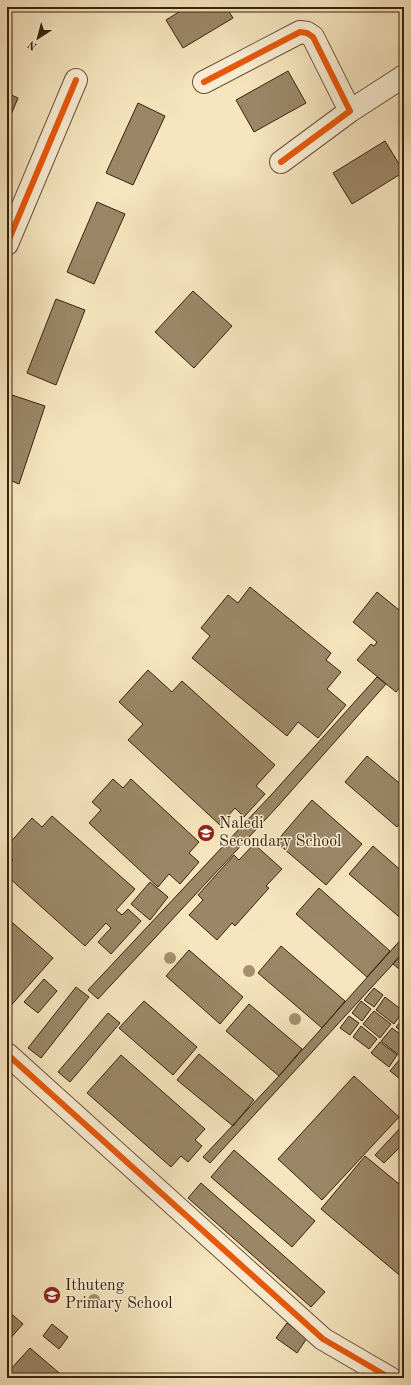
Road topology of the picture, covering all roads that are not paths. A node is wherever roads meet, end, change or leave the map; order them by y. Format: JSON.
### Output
{"nodes":[{"id":1,"x":404,"y":76,"type":"edge"},
{"id":2,"x":76,"y":80,"type":"dead end"},
{"id":3,"x":204,"y":82,"type":"dead end"},
{"id":4,"x":350,"y":111,"type":"junction"},
{"id":5,"x":281,"y":162,"type":"dead end"},
{"id":6,"x":7,"y":244,"type":"edge"},
{"id":7,"x":7,"y":1054,"type":"edge"},
{"id":8,"x":390,"y":1378,"type":"edge"}],
"edges":[{"from":1,"to":4,"type":"street"},
{"from":2,"to":6,"type":"street"},
{"from":3,"to":4,"type":"street"},
{"from":4,"to":5,"type":"street"},
{"from":7,"to":8,"type":"street"}]}
